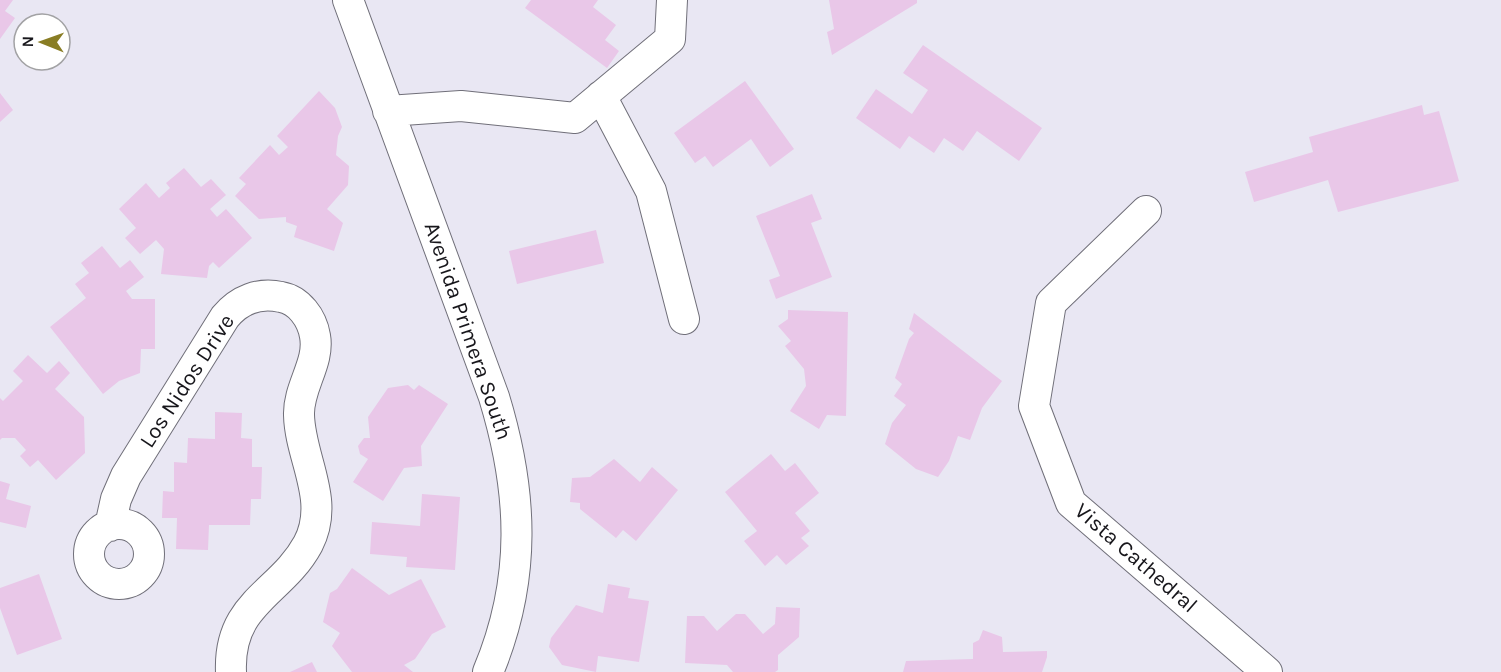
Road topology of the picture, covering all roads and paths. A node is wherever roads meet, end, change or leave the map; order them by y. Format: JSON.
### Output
{"nodes":[{"id":1,"x":348,"y":0,"type":"edge"},
{"id":2,"x":672,"y":0,"type":"edge"},
{"id":3,"x":601,"y":96,"type":"junction"},
{"id":4,"x":388,"y":111,"type":"junction"},
{"id":5,"x":1146,"y":211,"type":"dead end"},
{"id":6,"x":684,"y":319,"type":"dead end"},
{"id":7,"x":110,"y":526,"type":"dead end"},
{"id":8,"x":231,"y":672,"type":"edge"},
{"id":9,"x":488,"y":672,"type":"edge"},
{"id":10,"x":1267,"y":672,"type":"edge"}],
"edges":[{"from":1,"to":4,"type":"street","name":"Avenida Primera South"},
{"from":2,"to":3,"type":"street"},
{"from":3,"to":4,"type":"street"},
{"from":3,"to":6,"type":"street"},
{"from":4,"to":9,"type":"street","name":"Avenida Primera South"},
{"from":5,"to":10,"type":"street","name":"Vista Cathedral"},
{"from":7,"to":8,"type":"street","name":"Los Nidos Drive"}]}
